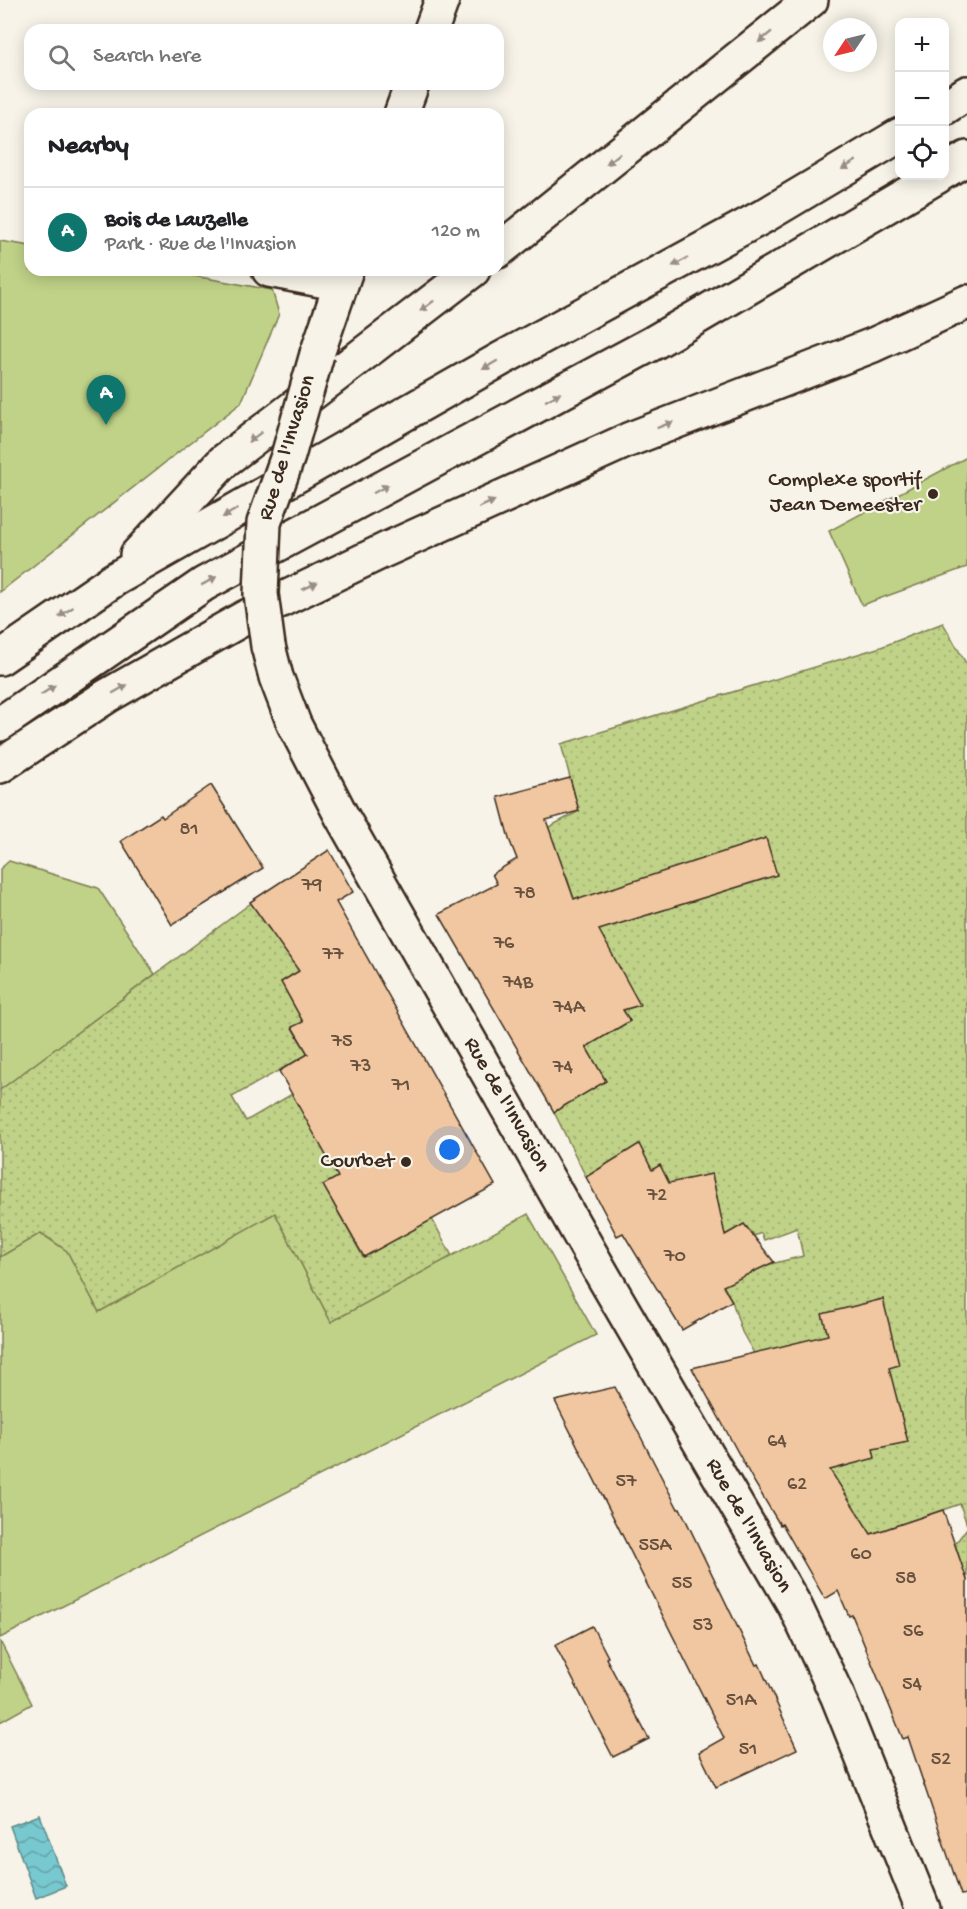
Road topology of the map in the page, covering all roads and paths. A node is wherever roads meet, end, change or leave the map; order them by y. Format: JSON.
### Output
{"nodes":[{"id":1,"x":442,"y":0,"type":"edge"},
{"id":2,"x":810,"y":0,"type":"edge"},
{"id":3,"x":433,"y":24,"type":"edge"},
{"id":4,"x":410,"y":90,"type":"edge"},
{"id":5,"x":967,"y":93,"type":"edge"},
{"id":6,"x":949,"y":105,"type":"edge"},
{"id":7,"x":403,"y":108,"type":"edge"},
{"id":8,"x":895,"y":138,"type":"edge"},
{"id":9,"x":967,"y":158,"type":"edge"},
{"id":10,"x":949,"y":169,"type":"edge"},
{"id":11,"x":931,"y":180,"type":"edge"},
{"id":12,"x":504,"y":246,"type":"edge"},
{"id":13,"x":465,"y":276,"type":"edge"},
{"id":14,"x":343,"y":277,"type":"edge"},
{"id":15,"x":967,"y":302,"type":"edge"},
{"id":16,"x":115,"y":579,"type":"junction"},
{"id":17,"x":0,"y":658,"type":"edge"},
{"id":18,"x":0,"y":724,"type":"edge"},
{"id":19,"x":0,"y":766,"type":"edge"},
{"id":20,"x":922,"y":1909,"type":"edge"}],
"edges":[{"from":1,"to":3,"type":"main road"},
{"from":2,"to":12,"type":"main road","one_way":true},
{"from":4,"to":7,"type":"main road"},
{"from":5,"to":6,"type":"main road"},
{"from":8,"to":16,"type":"main road","one_way":true},
{"from":9,"to":10,"type":"main road"},
{"from":18,"to":11,"type":"main road","one_way":true},
{"from":13,"to":16,"type":"main road","one_way":true},
{"from":14,"to":20,"type":"main road","name":"Rue de l'Invasion","bridge":true},
{"from":19,"to":15,"type":"main road","one_way":true},
{"from":16,"to":17,"type":"main road","one_way":true}]}
